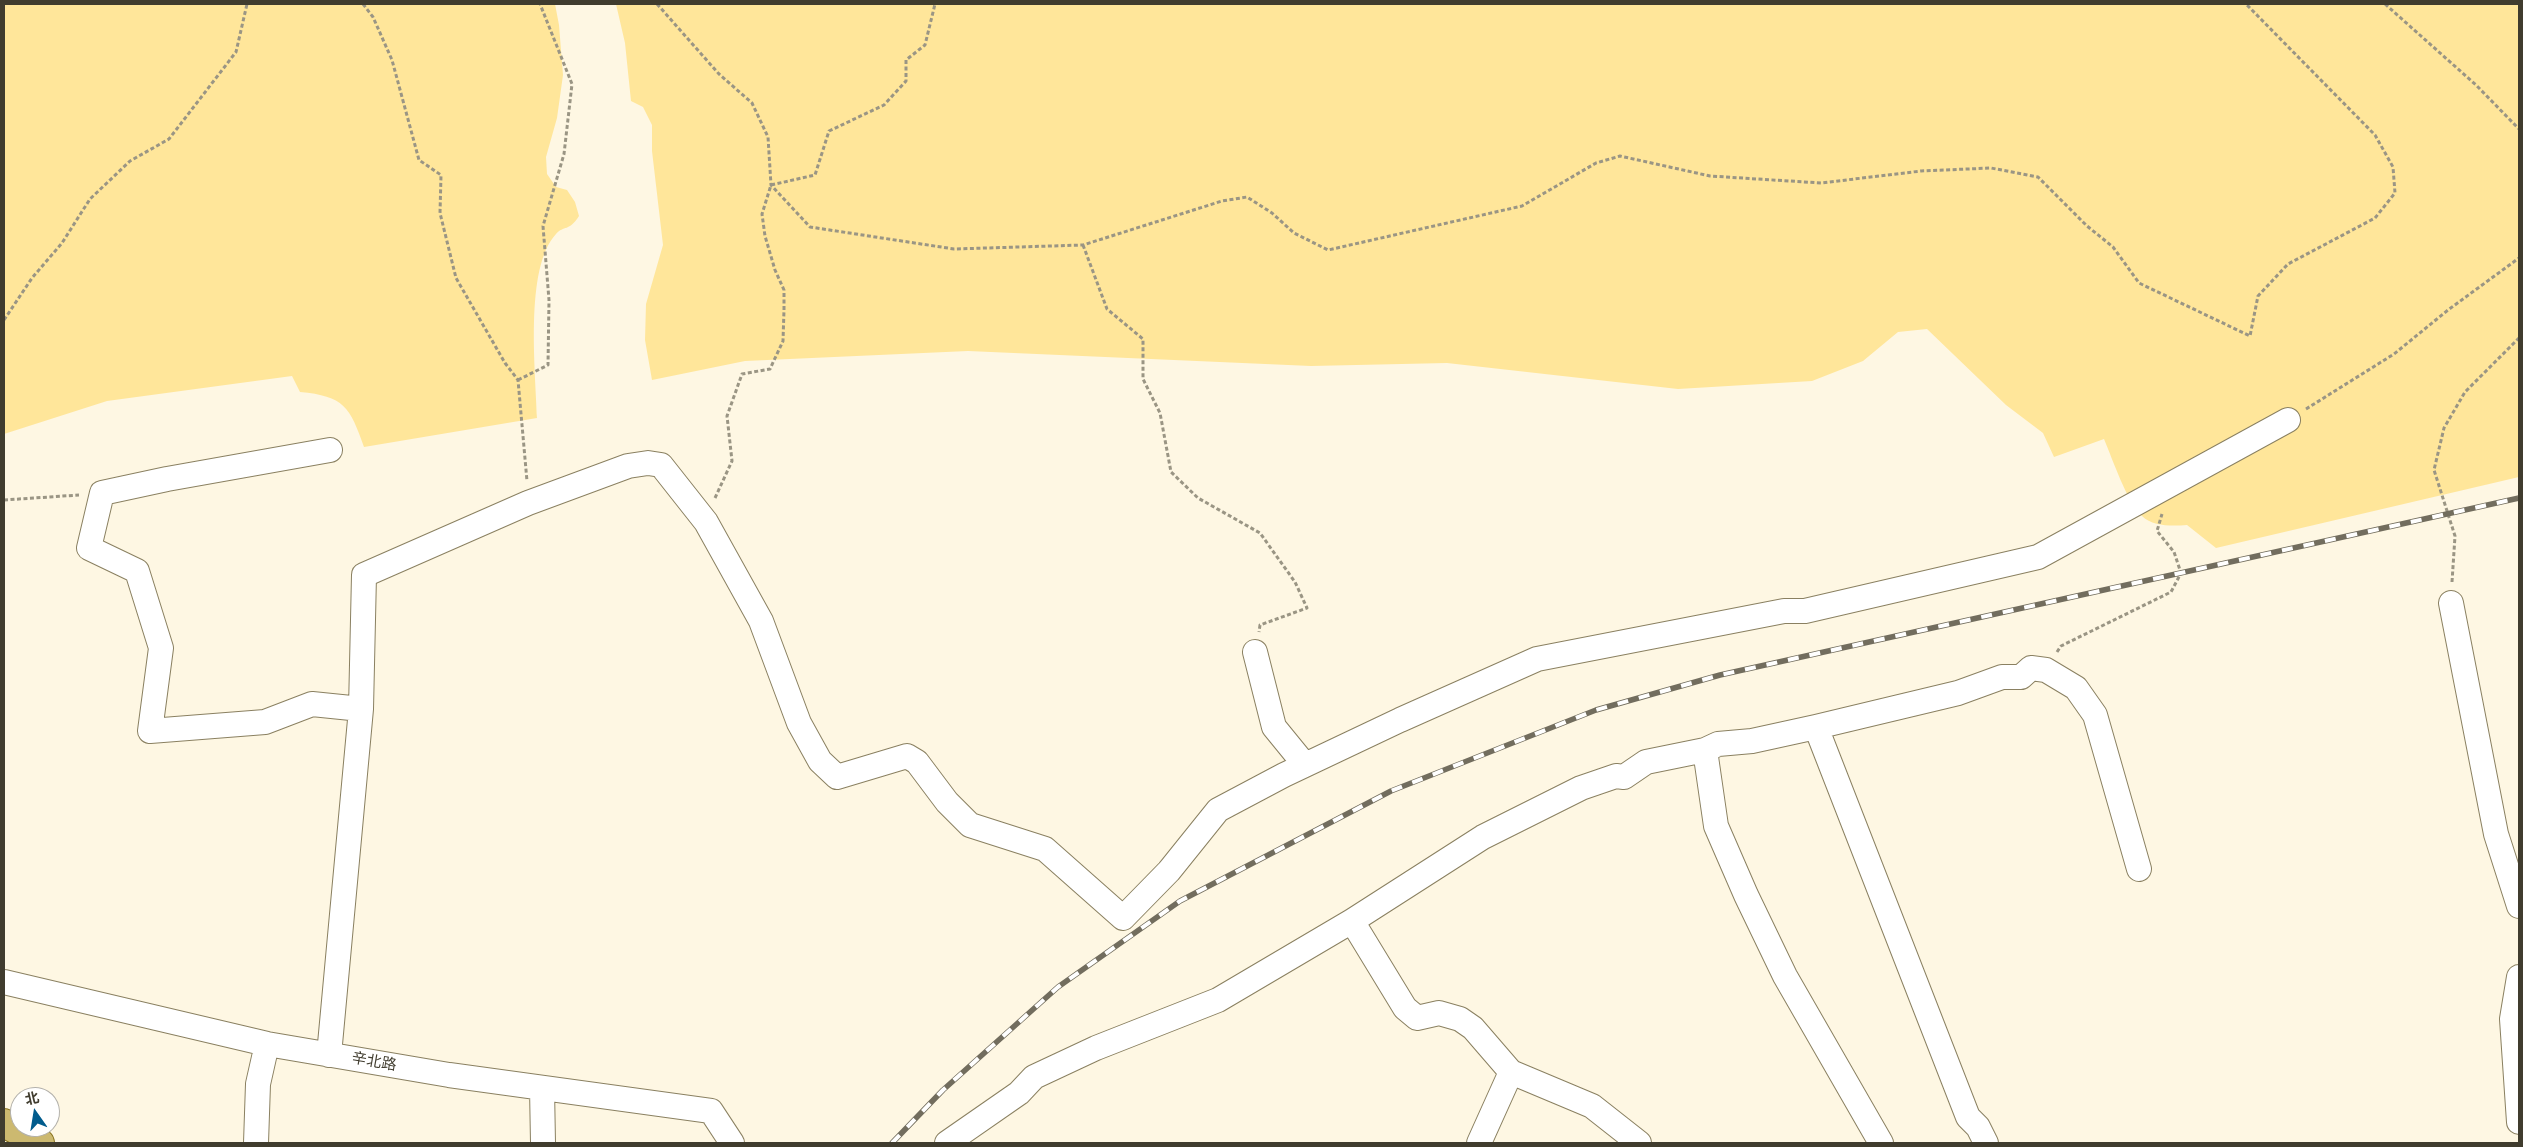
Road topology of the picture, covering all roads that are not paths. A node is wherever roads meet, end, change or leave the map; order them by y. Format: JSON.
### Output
{"nodes":[{"id":1,"x":2288,"y":420,"type":"road end"},
{"id":2,"x":330,"y":450,"type":"dead end"},
{"id":3,"x":2451,"y":603,"type":"road end"},
{"id":4,"x":1255,"y":652,"type":"road end"},
{"id":5,"x":361,"y":710,"type":"junction"},
{"id":6,"x":1816,"y":727,"type":"junction"},
{"id":7,"x":1706,"y":750,"type":"junction"},
{"id":8,"x":1305,"y":765,"type":"junction"},
{"id":9,"x":2139,"y":869,"type":"dead end"},
{"id":10,"x":2519,"y":906,"type":"edge"},
{"id":11,"x":1352,"y":921,"type":"junction"},
{"id":12,"x":2519,"y":977,"type":"edge"},
{"id":13,"x":4,"y":982,"type":"edge"},
{"id":14,"x":268,"y":1044,"type":"junction"},
{"id":15,"x":328,"y":1055,"type":"junction"},
{"id":16,"x":1511,"y":1072,"type":"junction"},
{"id":17,"x":542,"y":1088,"type":"junction"},
{"id":18,"x":2519,"y":1122,"type":"edge"},
{"id":19,"x":4,"y":1123,"type":"edge"},
{"id":20,"x":40,"y":1143,"type":"edge"},
{"id":21,"x":256,"y":1143,"type":"edge"},
{"id":22,"x":543,"y":1143,"type":"edge"},
{"id":23,"x":732,"y":1143,"type":"edge"},
{"id":24,"x":947,"y":1143,"type":"edge"},
{"id":25,"x":1479,"y":1143,"type":"edge"},
{"id":26,"x":1639,"y":1143,"type":"edge"},
{"id":27,"x":1881,"y":1143,"type":"edge"},
{"id":28,"x":1986,"y":1143,"type":"edge"}],
"edges":[{"from":1,"to":8,"type":"street"},
{"from":2,"to":5,"type":"street"},
{"from":3,"to":10,"type":"street"},
{"from":4,"to":8,"type":"street"},
{"from":5,"to":8,"type":"street"},
{"from":5,"to":15,"type":"street"},
{"from":6,"to":7,"type":"street"},
{"from":6,"to":9,"type":"street"},
{"from":6,"to":28,"type":"street"},
{"from":7,"to":11,"type":"street"},
{"from":7,"to":27,"type":"street"},
{"from":11,"to":16,"type":"street"},
{"from":11,"to":24,"type":"street"},
{"from":12,"to":18,"type":"street"},
{"from":13,"to":14,"type":"street","name":"辛北路"},
{"from":14,"to":15,"type":"street","name":"辛北路"},
{"from":14,"to":21,"type":"street"},
{"from":15,"to":17,"type":"street","name":"辛北路"},
{"from":16,"to":25,"type":"street"},
{"from":16,"to":26,"type":"street"},
{"from":17,"to":22,"type":"street"},
{"from":17,"to":23,"type":"street","name":"辛北路"},
{"from":19,"to":20,"type":"main road"}]}
